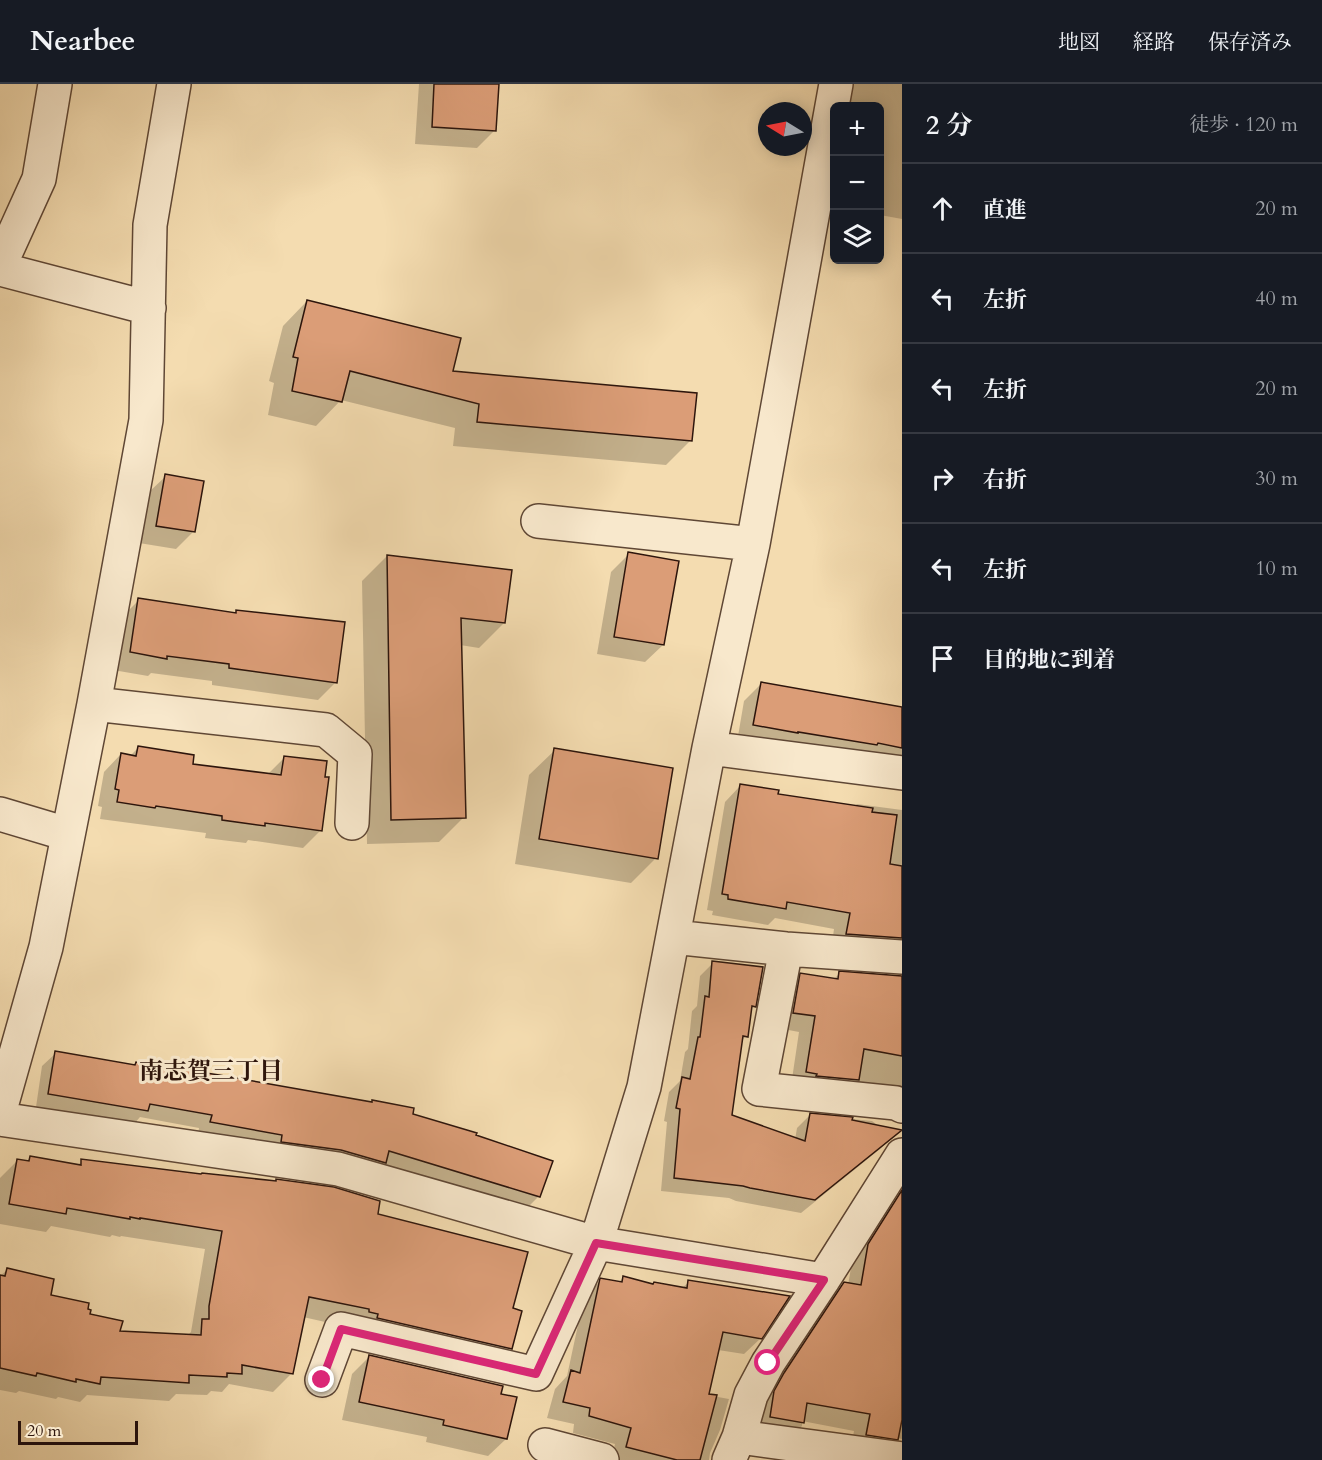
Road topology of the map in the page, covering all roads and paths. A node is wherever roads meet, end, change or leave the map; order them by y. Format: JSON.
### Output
{"nodes":[{"id":1,"x":55,"y":84,"type":"edge"},
{"id":2,"x":174,"y":84,"type":"edge"},
{"id":3,"x":836,"y":84,"type":"edge"},
{"id":4,"x":0,"y":267,"type":"edge"},
{"id":5,"x":149,"y":308,"type":"junction"},
{"id":6,"x":538,"y":521,"type":"dead end"},
{"id":7,"x":753,"y":544,"type":"junction"},
{"id":8,"x":94,"y":704,"type":"junction"},
{"id":9,"x":709,"y":748,"type":"junction"},
{"id":10,"x":902,"y":773,"type":"edge"},
{"id":11,"x":0,"y":814,"type":"edge"},
{"id":12,"x":352,"y":823,"type":"dead end"},
{"id":13,"x":67,"y":834,"type":"junction"},
{"id":14,"x":673,"y":937,"type":"junction"},
{"id":15,"x":786,"y":949,"type":"junction"},
{"id":16,"x":902,"y":957,"type":"edge"},
{"id":17,"x":902,"y":1106,"type":"edge"},
{"id":18,"x":0,"y":1110,"type":"edge"},
{"id":19,"x":0,"y":1119,"type":"edge"},
{"id":20,"x":902,"y":1155,"type":"edge"},
{"id":21,"x":596,"y":1243,"type":"junction"},
{"id":22,"x":824,"y":1280,"type":"junction"},
{"id":23,"x":322,"y":1380,"type":"dead end"},
{"id":24,"x":545,"y":1445,"type":"dead end"},
{"id":25,"x":734,"y":1448,"type":"edge"},
{"id":26,"x":902,"y":1459,"type":"edge"},
{"id":27,"x":602,"y":1460,"type":"edge"}],
"edges":[{"from":1,"to":4,"type":"street"},
{"from":2,"to":5,"type":"street"},
{"from":3,"to":7,"type":"street"},
{"from":4,"to":5,"type":"street"},
{"from":5,"to":8,"type":"street"},
{"from":6,"to":7,"type":"street"},
{"from":7,"to":9,"type":"street"},
{"from":8,"to":12,"type":"street"},
{"from":8,"to":13,"type":"street"},
{"from":9,"to":10,"type":"street"},
{"from":9,"to":14,"type":"street"},
{"from":11,"to":13,"type":"street"},
{"from":13,"to":18,"type":"street"},
{"from":14,"to":15,"type":"street"},
{"from":14,"to":21,"type":"street"},
{"from":15,"to":16,"type":"street"},
{"from":15,"to":17,"type":"street"},
{"from":19,"to":21,"type":"street"},
{"from":20,"to":22,"type":"street"},
{"from":21,"to":22,"type":"street"},
{"from":21,"to":23,"type":"street"},
{"from":22,"to":25,"type":"street"},
{"from":24,"to":27,"type":"street"},
{"from":25,"to":26,"type":"street"}]}
